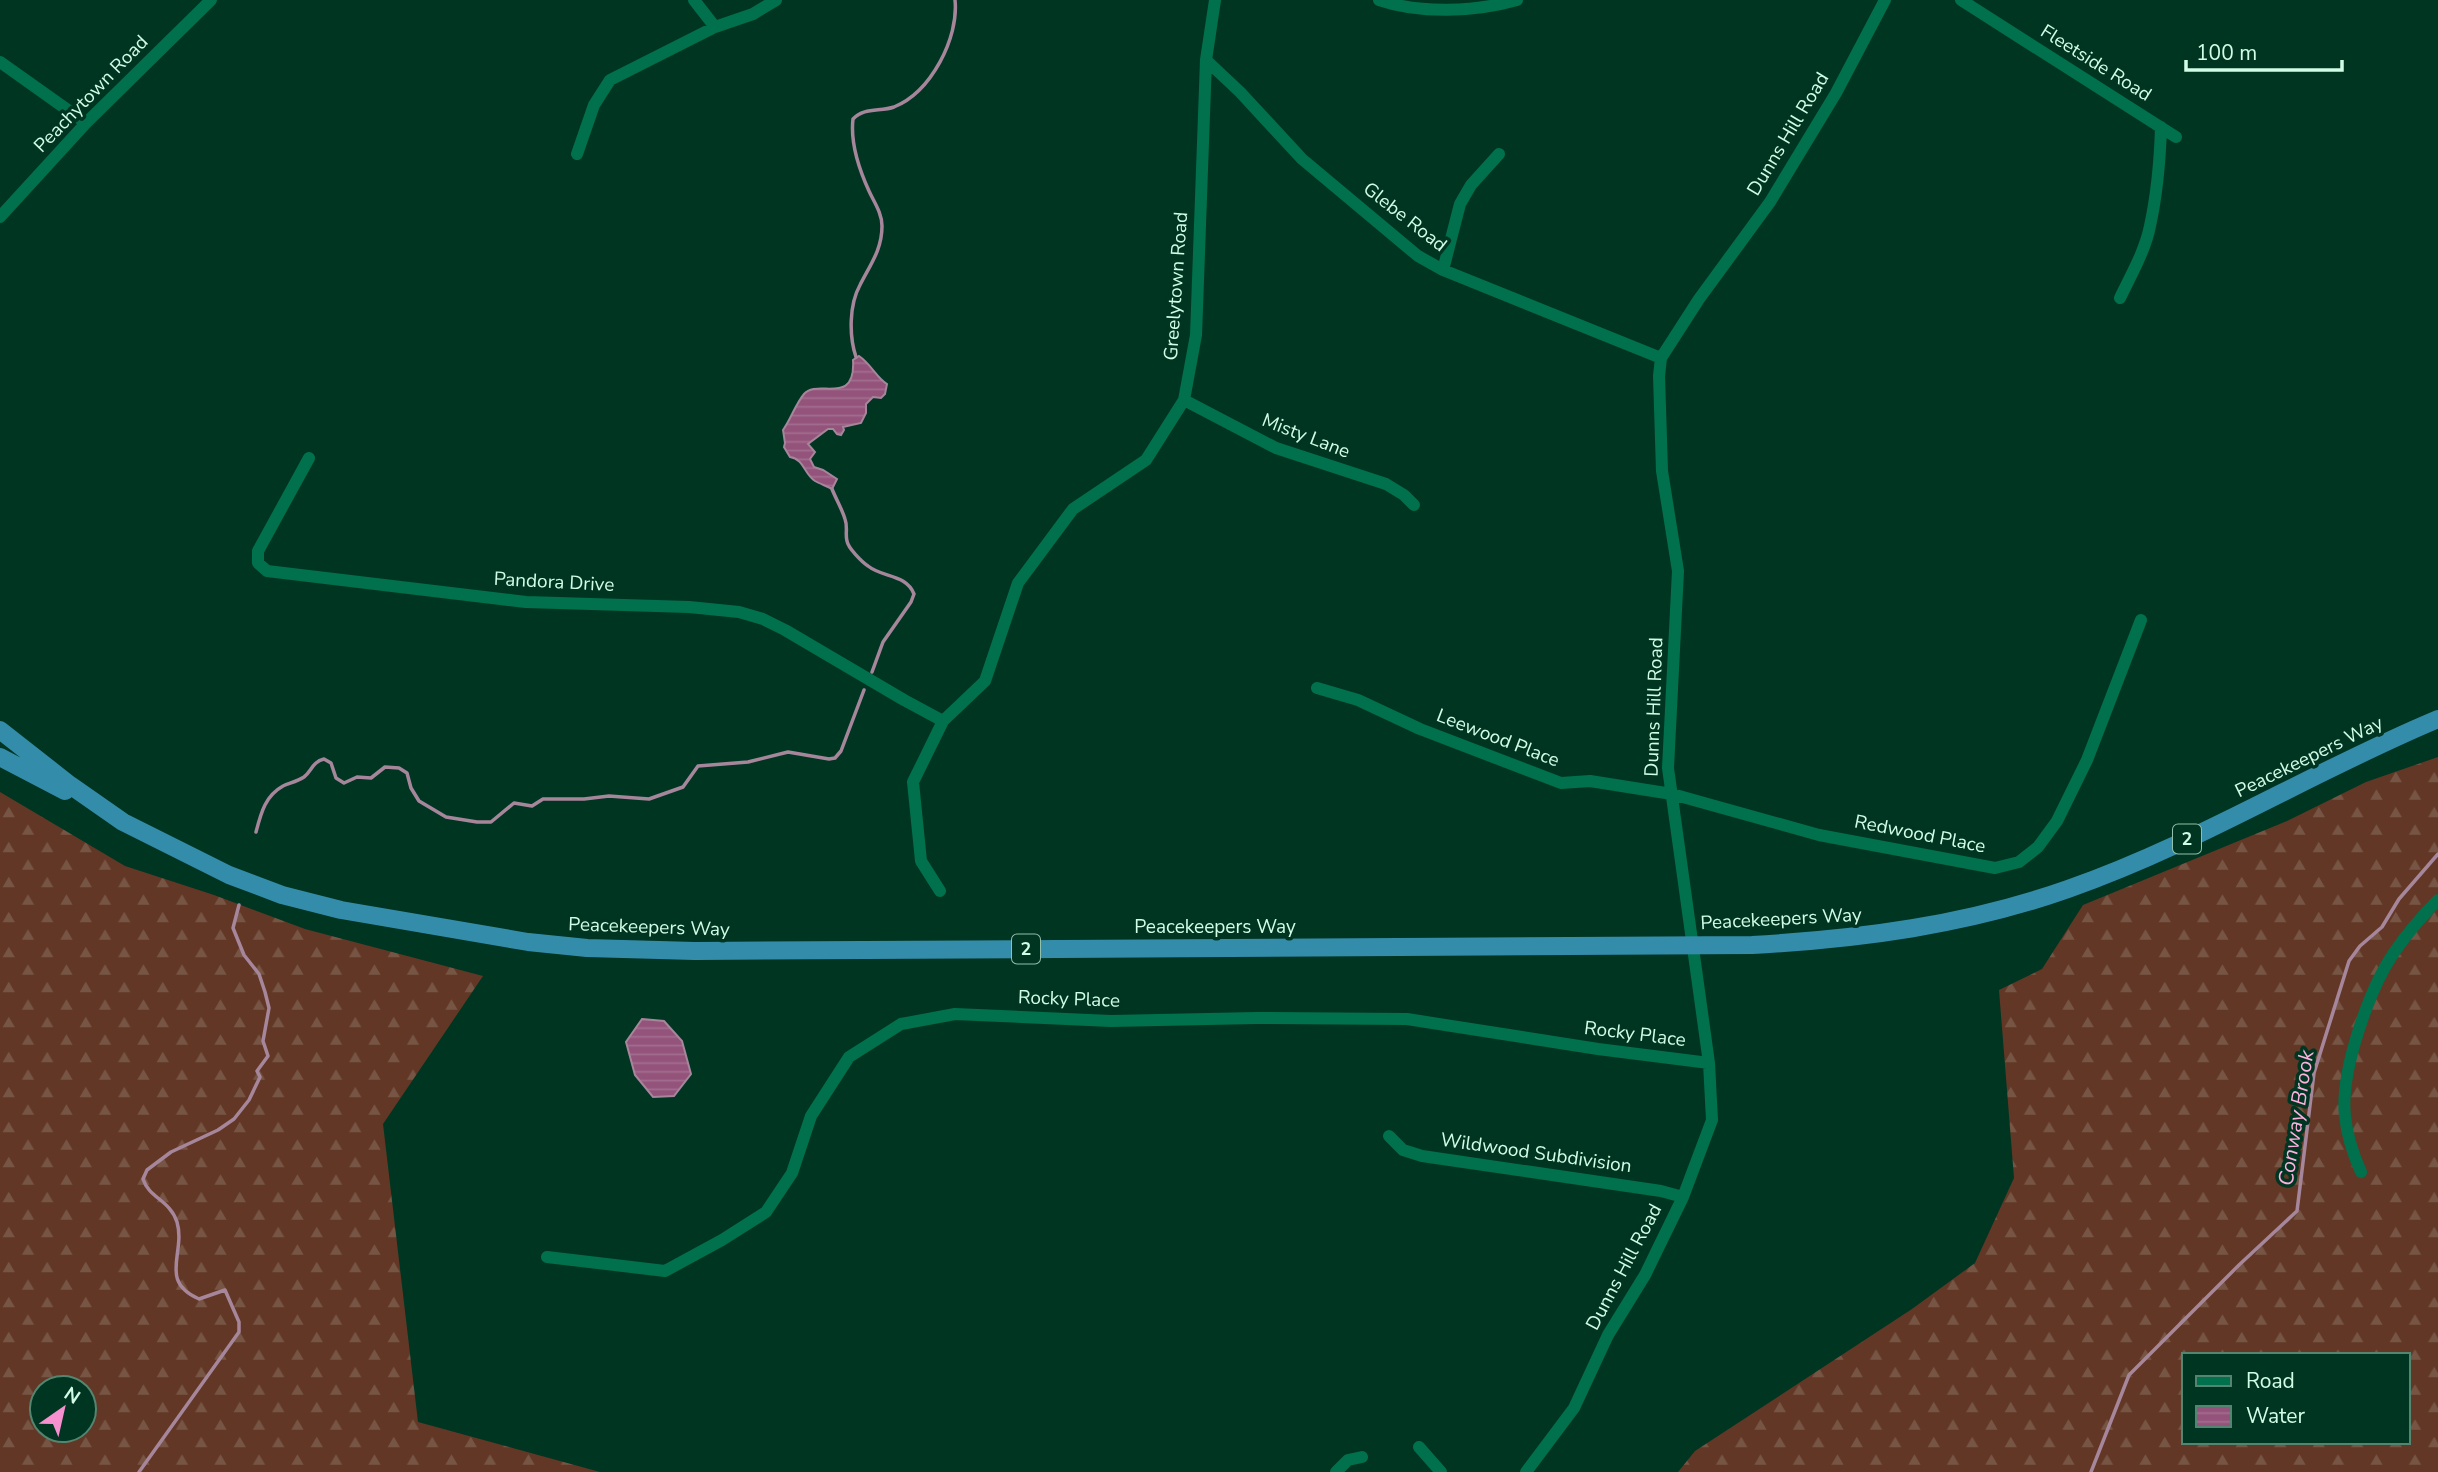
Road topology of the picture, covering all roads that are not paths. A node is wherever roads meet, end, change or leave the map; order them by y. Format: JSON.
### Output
{"nodes":[{"id":1,"x":212,"y":0,"type":"edge"},
{"id":2,"x":694,"y":0,"type":"edge"},
{"id":3,"x":776,"y":0,"type":"edge"},
{"id":4,"x":1215,"y":0,"type":"edge"},
{"id":5,"x":1379,"y":0,"type":"edge"},
{"id":6,"x":1517,"y":0,"type":"edge"},
{"id":7,"x":1885,"y":0,"type":"edge"},
{"id":8,"x":1961,"y":0,"type":"edge"},
{"id":9,"x":1455,"y":5,"type":"edge"},
{"id":10,"x":715,"y":27,"type":"junction"},
{"id":11,"x":1206,"y":60,"type":"junction"},
{"id":12,"x":0,"y":62,"type":"edge"},
{"id":13,"x":86,"y":123,"type":"junction"},
{"id":14,"x":2161,"y":128,"type":"junction"},
{"id":15,"x":2176,"y":137,"type":"dead end"},
{"id":16,"x":577,"y":154,"type":"dead end"},
{"id":17,"x":1499,"y":154,"type":"dead end"},
{"id":18,"x":0,"y":216,"type":"edge"},
{"id":19,"x":1443,"y":270,"type":"junction"},
{"id":20,"x":2120,"y":298,"type":"dead end"},
{"id":21,"x":1661,"y":358,"type":"junction"},
{"id":22,"x":1184,"y":400,"type":"junction"},
{"id":23,"x":309,"y":458,"type":"dead end"},
{"id":24,"x":1414,"y":505,"type":"dead end"},
{"id":25,"x":2141,"y":620,"type":"dead end"},
{"id":26,"x":1317,"y":688,"type":"dead end"},
{"id":27,"x":0,"y":719,"type":"edge"},
{"id":28,"x":943,"y":721,"type":"junction"},
{"id":29,"x":2438,"y":721,"type":"edge"},
{"id":30,"x":0,"y":730,"type":"edge"},
{"id":31,"x":0,"y":757,"type":"edge"},
{"id":32,"x":70,"y":785,"type":"junction"},
{"id":33,"x":1672,"y":794,"type":"junction"},
{"id":34,"x":123,"y":822,"type":"junction"},
{"id":35,"x":940,"y":891,"type":"dead end"},
{"id":36,"x":2438,"y":900,"type":"edge"},
{"id":37,"x":1709,"y":1063,"type":"junction"},
{"id":38,"x":1389,"y":1136,"type":"dead end"},
{"id":39,"x":2361,"y":1172,"type":"dead end"},
{"id":40,"x":1683,"y":1197,"type":"junction"},
{"id":41,"x":547,"y":1257,"type":"dead end"},
{"id":42,"x":1419,"y":1447,"type":"dead end"},
{"id":43,"x":1362,"y":1457,"type":"dead end"},
{"id":44,"x":1336,"y":1472,"type":"edge"},
{"id":45,"x":1441,"y":1472,"type":"edge"},
{"id":46,"x":1526,"y":1472,"type":"edge"}],
"edges":[{"from":1,"to":13,"type":"street","name":"Peachytown Road"},
{"from":2,"to":10,"type":"street"},
{"from":3,"to":10,"type":"street"},
{"from":4,"to":11,"type":"street","name":"Greelytown Road"},
{"from":5,"to":9,"type":"street"},
{"from":6,"to":9,"type":"street"},
{"from":7,"to":21,"type":"street","name":"Dunns Hill Road"},
{"from":8,"to":14,"type":"street","name":"Fleetside Road"},
{"from":10,"to":16,"type":"street"},
{"from":11,"to":19,"type":"street","name":"Glebe Road"},
{"from":11,"to":22,"type":"street","name":"Greelytown Road"},
{"from":12,"to":13,"type":"street"},
{"from":13,"to":18,"type":"street","name":"Peachytown Road"},
{"from":14,"to":15,"type":"street","name":"Fleetside Road"},
{"from":14,"to":20,"type":"street"},
{"from":17,"to":19,"type":"street"},
{"from":19,"to":21,"type":"street","name":"Glebe Road"},
{"from":21,"to":33,"type":"street","name":"Dunns Hill Road"},
{"from":22,"to":24,"type":"street","name":"Misty Lane"},
{"from":22,"to":28,"type":"street","name":"Greelytown Road"},
{"from":23,"to":28,"type":"street","name":"Pandora Drive"},
{"from":25,"to":33,"type":"street","name":"Redwood Place"},
{"from":26,"to":33,"type":"street","name":"Leewood Place"},
{"from":27,"to":32,"type":"highway"},
{"from":28,"to":35,"type":"street","name":"Greelytown Road"},
{"from":29,"to":34,"type":"highway","name":"Peacekeepers Way","number":"2"},
{"from":30,"to":32,"type":"highway","name":"Peacekeepers Way","number":"2"},
{"from":31,"to":34,"type":"highway"},
{"from":32,"to":34,"type":"highway","name":"Peacekeepers Way","number":"2"},
{"from":33,"to":37,"type":"street","name":"Dunns Hill Road"},
{"from":36,"to":39,"type":"street"},
{"from":37,"to":40,"type":"street","name":"Dunns Hill Road"},
{"from":37,"to":41,"type":"street","name":"Rocky Place"},
{"from":38,"to":40,"type":"street","name":"Wildwood Subdivision"},
{"from":40,"to":46,"type":"street","name":"Dunns Hill Road"},
{"from":42,"to":45,"type":"street"},
{"from":43,"to":44,"type":"street"}]}
